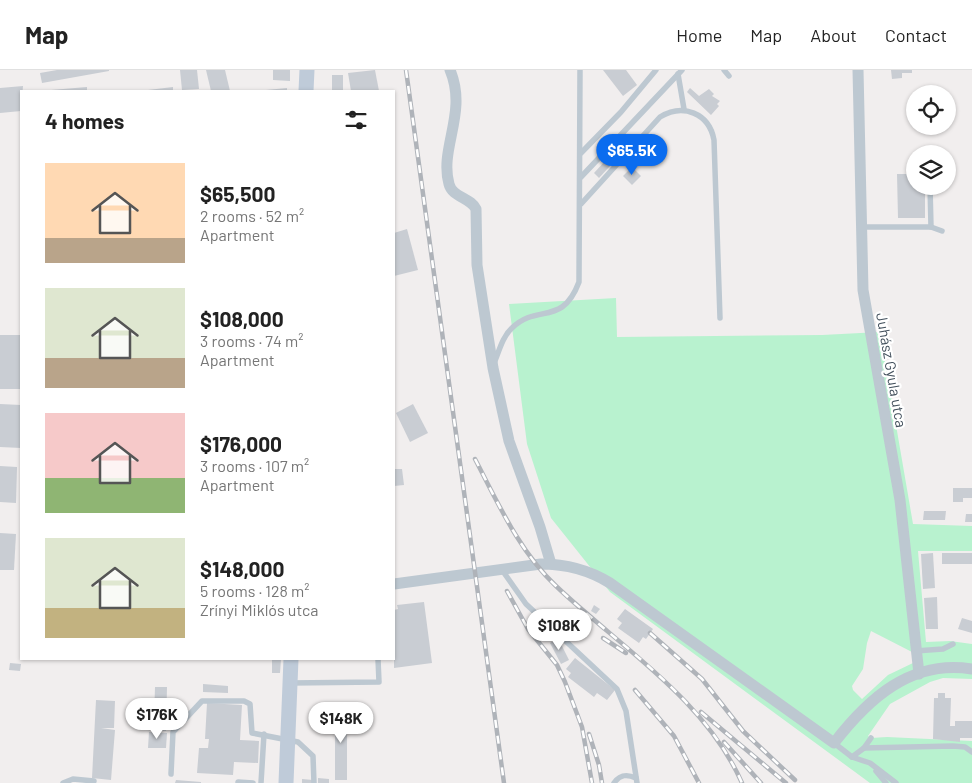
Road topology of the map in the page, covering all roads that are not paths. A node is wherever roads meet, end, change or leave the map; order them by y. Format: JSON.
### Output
{"nodes":[{"id":1,"x":307,"y":70,"type":"edge"},
{"id":2,"x":450,"y":70,"type":"edge"},
{"id":3,"x":580,"y":70,"type":"edge"},
{"id":4,"x":656,"y":70,"type":"edge"},
{"id":5,"x":724,"y":70,"type":"edge"},
{"id":6,"x":858,"y":70,"type":"edge"},
{"id":7,"x":680,"y":72,"type":"edge"},
{"id":8,"x":729,"y":76,"type":"dead end"},
{"id":9,"x":306,"y":90,"type":"edge"},
{"id":10,"x":684,"y":110,"type":"junction"},
{"id":11,"x":581,"y":153,"type":"junction"},
{"id":12,"x":581,"y":177,"type":"junction"},
{"id":13,"x":930,"y":195,"type":"edge"},
{"id":14,"x":581,"y":204,"type":"junction"},
{"id":15,"x":862,"y":227,"type":"junction"},
{"id":16,"x":931,"y":227,"type":"junction"},
{"id":17,"x":942,"y":231,"type":"dead end"},
{"id":18,"x":720,"y":318,"type":"dead end"},
{"id":19,"x":493,"y":368,"type":"junction"},
{"id":20,"x":550,"y":564,"type":"junction"},
{"id":21,"x":502,"y":570,"type":"junction"},
{"id":22,"x":395,"y":584,"type":"edge"},
{"id":23,"x":953,"y":644,"type":"dead end"},
{"id":24,"x":915,"y":651,"type":"junction"},
{"id":25,"x":291,"y":660,"type":"edge"},
{"id":26,"x":378,"y":660,"type":"edge"},
{"id":27,"x":972,"y":669,"type":"edge"},
{"id":28,"x":919,"y":674,"type":"junction"},
{"id":29,"x":290,"y":683,"type":"junction"},
{"id":30,"x":264,"y":734,"type":"junction"},
{"id":31,"x":871,"y":738,"type":"dead end"},
{"id":32,"x":287,"y":740,"type":"junction"},
{"id":33,"x":834,"y":744,"type":"junction"},
{"id":34,"x":864,"y":748,"type":"junction"},
{"id":35,"x":972,"y":752,"type":"edge"},
{"id":36,"x":852,"y":757,"type":"junction"},
{"id":37,"x":870,"y":764,"type":"junction"},
{"id":38,"x":171,"y":774,"type":"dead end"},
{"id":39,"x":637,"y":780,"type":"edge"},
{"id":40,"x":94,"y":781,"type":"dead end"},
{"id":41,"x":238,"y":782,"type":"edge"},
{"id":42,"x":63,"y":783,"type":"edge"},
{"id":43,"x":253,"y":783,"type":"edge"},
{"id":44,"x":261,"y":783,"type":"edge"},
{"id":45,"x":286,"y":783,"type":"edge"},
{"id":46,"x":314,"y":783,"type":"edge"},
{"id":47,"x":614,"y":783,"type":"edge"},
{"id":48,"x":886,"y":783,"type":"edge"},
{"id":49,"x":896,"y":783,"type":"edge"}],
"edges":[{"from":1,"to":9,"type":"main road"},
{"from":2,"to":19,"type":"street"},
{"from":3,"to":11,"type":"lane"},
{"from":4,"to":11,"type":"lane"},
{"from":5,"to":8,"type":"lane"},
{"from":6,"to":15,"type":"street","name":"Juhász Gyula utca"},
{"from":7,"to":10,"type":"lane"},
{"from":7,"to":12,"type":"lane"},
{"from":10,"to":14,"type":"lane"},
{"from":10,"to":18,"type":"lane"},
{"from":11,"to":12,"type":"lane"},
{"from":12,"to":14,"type":"lane"},
{"from":13,"to":16,"type":"lane"},
{"from":14,"to":19,"type":"lane"},
{"from":15,"to":16,"type":"lane"},
{"from":15,"to":24,"type":"street","name":"Juhász Gyula utca"},
{"from":16,"to":17,"type":"lane"},
{"from":19,"to":20,"type":"street"},
{"from":20,"to":21,"type":"street"},
{"from":20,"to":33,"type":"street"},
{"from":21,"to":22,"type":"street"},
{"from":21,"to":39,"type":"lane"},
{"from":23,"to":24,"type":"lane"},
{"from":24,"to":28,"type":"street","name":"Juhász Gyula utca"},
{"from":25,"to":29,"type":"main road"},
{"from":26,"to":29,"type":"lane"},
{"from":27,"to":28,"type":"street"},
{"from":28,"to":33,"type":"street"},
{"from":29,"to":32,"type":"main road"},
{"from":30,"to":32,"type":"lane"},
{"from":30,"to":38,"type":"lane"},
{"from":30,"to":44,"type":"lane"},
{"from":31,"to":34,"type":"lane"},
{"from":32,"to":45,"type":"main road"},
{"from":32,"to":46,"type":"lane"},
{"from":33,"to":36,"type":"lane"},
{"from":34,"to":35,"type":"lane"},
{"from":34,"to":36,"type":"lane"},
{"from":36,"to":37,"type":"lane"},
{"from":37,"to":48,"type":"lane"},
{"from":37,"to":49,"type":"lane"},
{"from":39,"to":47,"type":"lane"},
{"from":40,"to":42,"type":"lane"},
{"from":41,"to":43,"type":"lane"}]}
